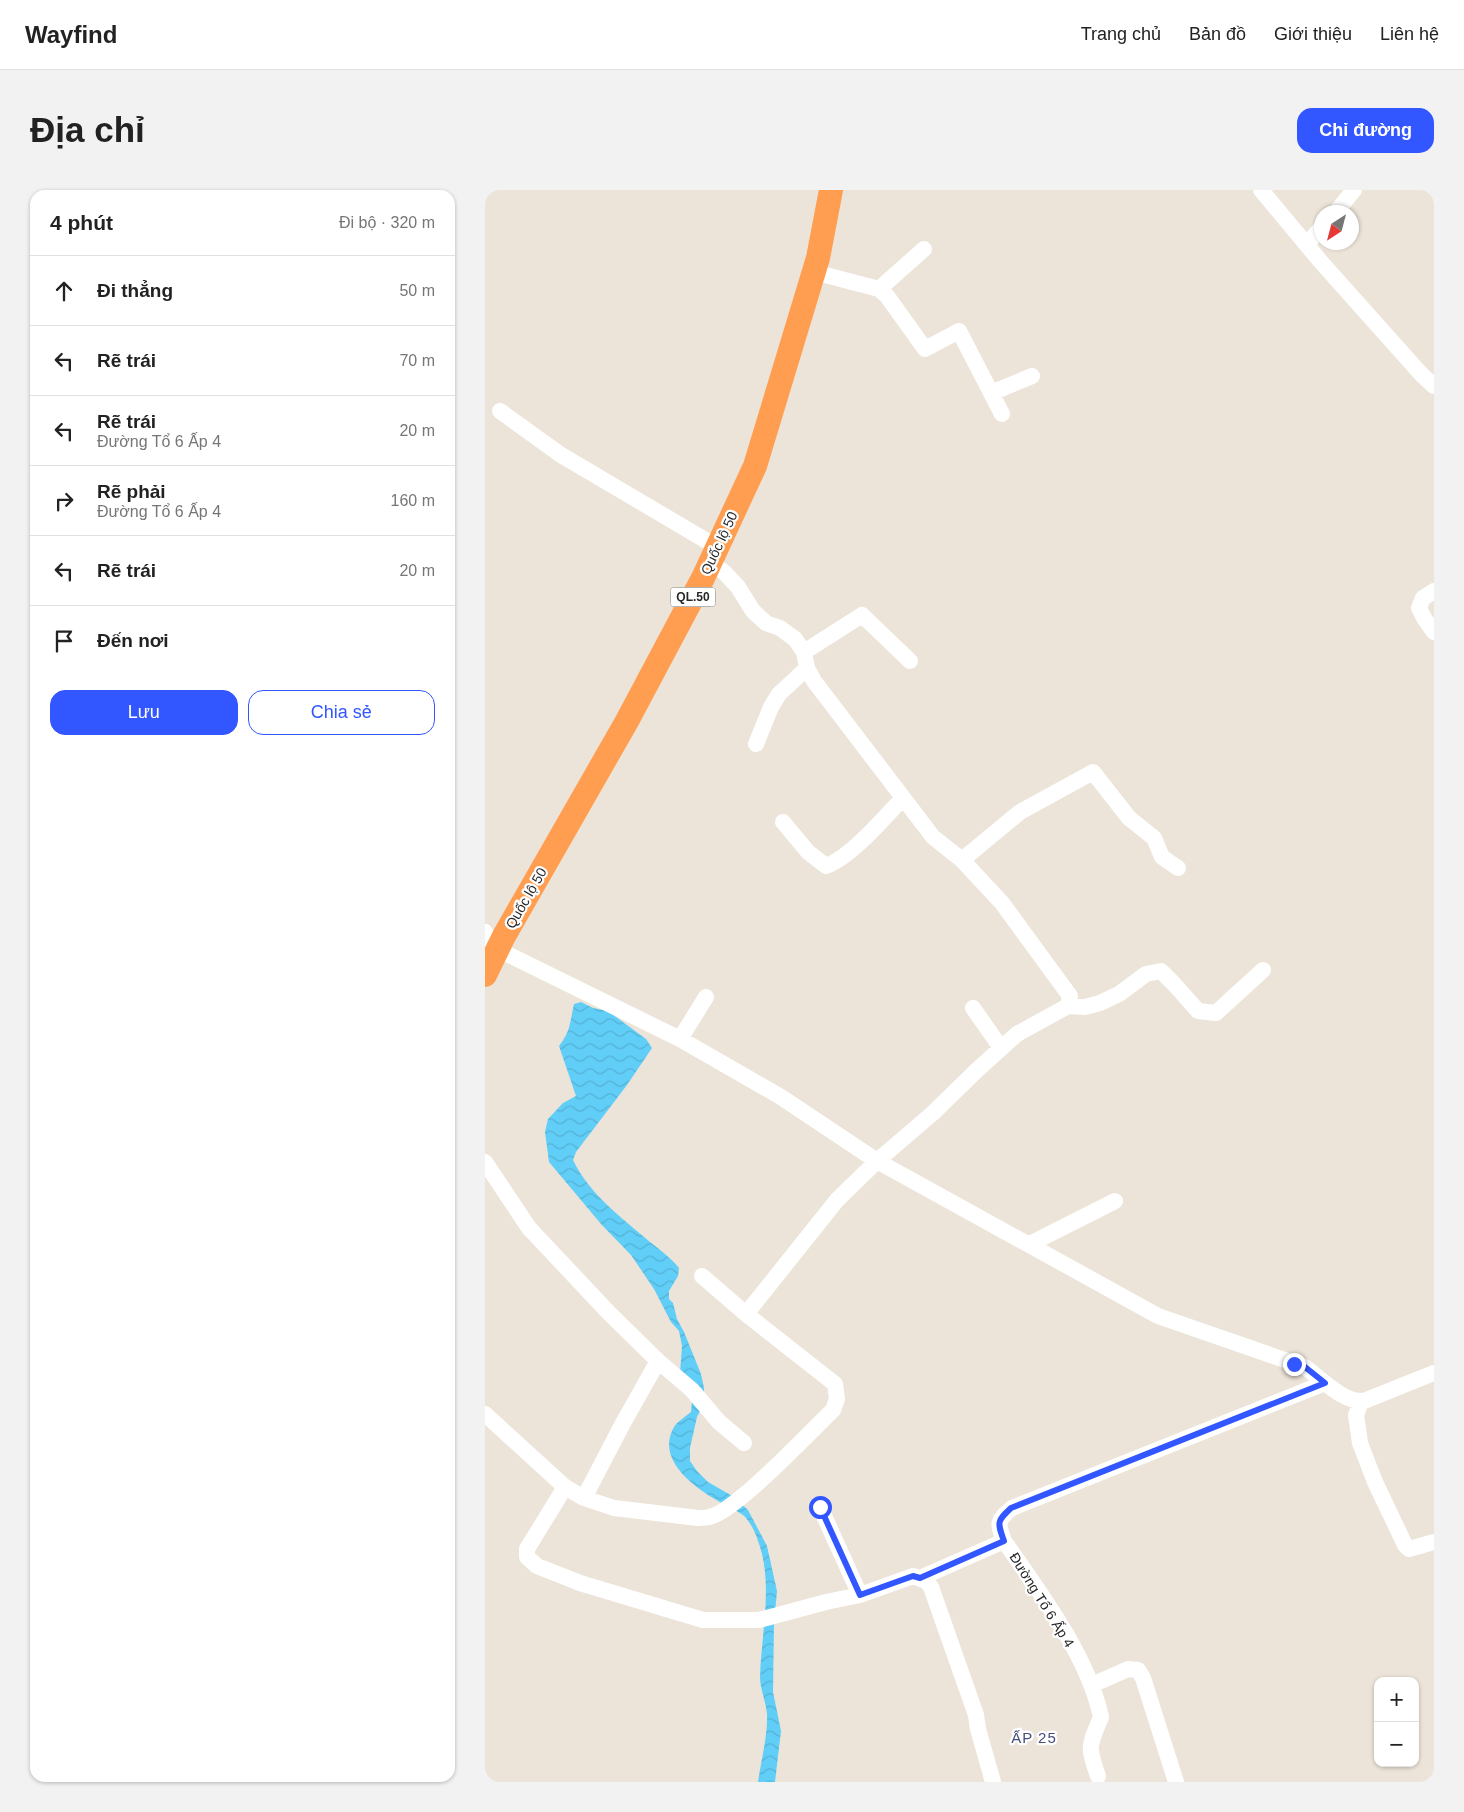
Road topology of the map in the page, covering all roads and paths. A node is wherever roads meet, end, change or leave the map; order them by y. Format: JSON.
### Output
{"nodes":[{"id":1,"x":831,"y":190,"type":"edge"},
{"id":2,"x":1261,"y":190,"type":"edge"},
{"id":3,"x":1354,"y":190,"type":"edge"},
{"id":4,"x":1341,"y":205,"type":"edge"},
{"id":5,"x":1314,"y":236,"type":"edge"},
{"id":6,"x":1307,"y":244,"type":"junction"},
{"id":7,"x":923,"y":250,"type":"dead end"},
{"id":8,"x":814,"y":272,"type":"junction"},
{"id":9,"x":879,"y":289,"type":"junction"},
{"id":10,"x":1032,"y":376,"type":"dead end"},
{"id":11,"x":1434,"y":386,"type":"edge"},
{"id":12,"x":991,"y":394,"type":"junction"},
{"id":13,"x":500,"y":411,"type":"dead end"},
{"id":14,"x":1002,"y":414,"type":"dead end"},
{"id":15,"x":714,"y":555,"type":"junction"},
{"id":16,"x":1434,"y":591,"type":"edge"},
{"id":17,"x":1434,"y":632,"type":"edge"},
{"id":18,"x":806,"y":660,"type":"junction"},
{"id":19,"x":910,"y":661,"type":"dead end"},
{"id":20,"x":756,"y":744,"type":"dead end"},
{"id":21,"x":903,"y":798,"type":"junction"},
{"id":22,"x":783,"y":822,"type":"dead end"},
{"id":23,"x":961,"y":860,"type":"junction"},
{"id":24,"x":1178,"y":868,"type":"dead end"},
{"id":25,"x":491,"y":941,"type":"edge"},
{"id":26,"x":1263,"y":970,"type":"dead end"},
{"id":27,"x":485,"y":974,"type":"edge"},
{"id":28,"x":706,"y":997,"type":"dead end"},
{"id":29,"x":1068,"y":1006,"type":"junction"},
{"id":30,"x":973,"y":1008,"type":"dead end"},
{"id":31,"x":680,"y":1039,"type":"junction"},
{"id":32,"x":1001,"y":1048,"type":"junction"},
{"id":33,"x":877,"y":1161,"type":"junction"},
{"id":34,"x":485,"y":1162,"type":"edge"},
{"id":35,"x":1115,"y":1201,"type":"dead end"},
{"id":36,"x":1030,"y":1244,"type":"junction"},
{"id":37,"x":702,"y":1276,"type":"dead end"},
{"id":38,"x":747,"y":1314,"type":"junction"},
{"id":39,"x":658,"y":1360,"type":"junction"},
{"id":40,"x":1434,"y":1373,"type":"edge"},
{"id":41,"x":1325,"y":1383,"type":"junction"},
{"id":42,"x":1361,"y":1402,"type":"junction"},
{"id":43,"x":485,"y":1414,"type":"edge"},
{"id":44,"x":744,"y":1443,"type":"dead end"},
{"id":45,"x":565,"y":1487,"type":"junction"},
{"id":46,"x":584,"y":1498,"type":"junction"},
{"id":47,"x":820,"y":1507,"type":"dead end"},
{"id":48,"x":1004,"y":1541,"type":"junction"},
{"id":49,"x":1434,"y":1542,"type":"edge"},
{"id":50,"x":920,"y":1578,"type":"junction"},
{"id":51,"x":860,"y":1595,"type":"junction"},
{"id":52,"x":1092,"y":1685,"type":"junction"},
{"id":53,"x":1098,"y":1776,"type":"dead end"},
{"id":54,"x":993,"y":1782,"type":"edge"},
{"id":55,"x":1176,"y":1782,"type":"edge"}],
"edges":[{"from":1,"to":8,"type":"highway","name":"Quốc lộ 50","number":"QL.50"},
{"from":2,"to":6,"type":"street"},
{"from":3,"to":4,"type":"street"},
{"from":5,"to":6,"type":"street"},
{"from":6,"to":11,"type":"street"},
{"from":7,"to":9,"type":"street"},
{"from":8,"to":9,"type":"street"},
{"from":8,"to":15,"type":"highway","name":"Quốc lộ 50","number":"QL.50"},
{"from":9,"to":12,"type":"street"},
{"from":10,"to":12,"type":"street"},
{"from":12,"to":14,"type":"street"},
{"from":13,"to":15,"type":"street"},
{"from":15,"to":18,"type":"street"},
{"from":15,"to":25,"type":"highway","name":"Quốc lộ 50","number":"QL.50"},
{"from":16,"to":17,"type":"street"},
{"from":18,"to":19,"type":"street"},
{"from":18,"to":20,"type":"street"},
{"from":18,"to":21,"type":"street"},
{"from":21,"to":22,"type":"street"},
{"from":21,"to":23,"type":"street"},
{"from":23,"to":24,"type":"street"},
{"from":23,"to":29,"type":"street"},
{"from":25,"to":27,"type":"highway","name":"Quốc lộ 50","number":"QL.50"},
{"from":25,"to":31,"type":"street"},
{"from":26,"to":29,"type":"street"},
{"from":28,"to":31,"type":"street"},
{"from":29,"to":32,"type":"street"},
{"from":30,"to":32,"type":"street"},
{"from":31,"to":33,"type":"street"},
{"from":32,"to":33,"type":"street"},
{"from":33,"to":36,"type":"street"},
{"from":33,"to":38,"type":"street"},
{"from":34,"to":39,"type":"street"},
{"from":35,"to":36,"type":"street"},
{"from":36,"to":41,"type":"street"},
{"from":37,"to":38,"type":"street"},
{"from":38,"to":46,"type":"street"},
{"from":39,"to":44,"type":"street"},
{"from":39,"to":46,"type":"street"},
{"from":40,"to":42,"type":"street"},
{"from":41,"to":42,"type":"street"},
{"from":41,"to":48,"type":"street","name":"Đường Tổ 6 Ấp 4"},
{"from":42,"to":49,"type":"street"},
{"from":43,"to":45,"type":"street"},
{"from":45,"to":46,"type":"street"},
{"from":45,"to":51,"type":"street"},
{"from":47,"to":51,"type":"street"},
{"from":48,"to":50,"type":"street"},
{"from":48,"to":52,"type":"street","name":"Đường Tổ 6 Ấp 4"},
{"from":50,"to":51,"type":"street"},
{"from":50,"to":54,"type":"street"},
{"from":52,"to":53,"type":"street","name":"Đường Tổ 6 Ấp 4"},
{"from":52,"to":55,"type":"street"}]}
